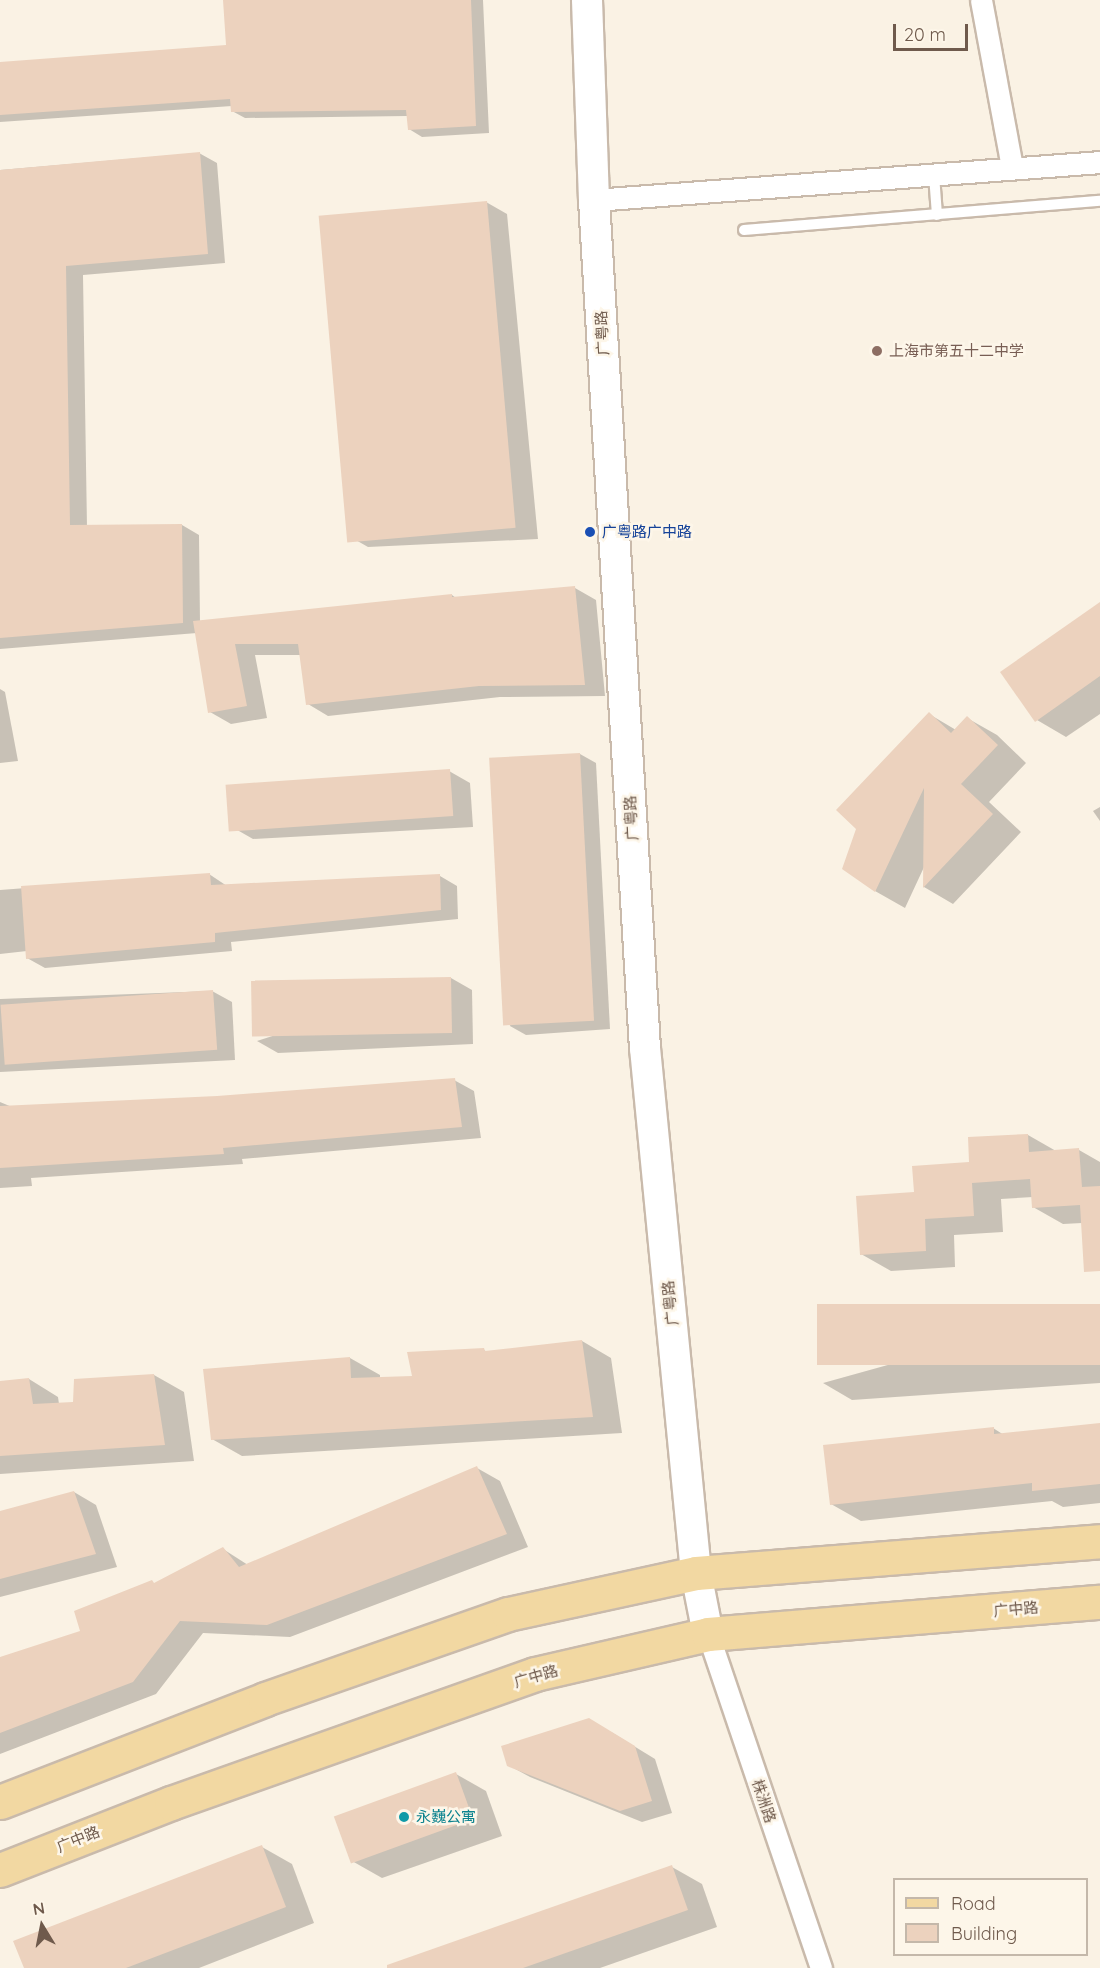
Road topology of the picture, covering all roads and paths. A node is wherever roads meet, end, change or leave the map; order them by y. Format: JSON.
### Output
{"nodes":[{"id":1,"x":587,"y":0,"type":"edge"},
{"id":2,"x":981,"y":0,"type":"edge"},
{"id":3,"x":1100,"y":162,"type":"edge"},
{"id":4,"x":1012,"y":168,"type":"junction"},
{"id":5,"x":934,"y":175,"type":"junction"},
{"id":6,"x":594,"y":200,"type":"junction"},
{"id":7,"x":1100,"y":201,"type":"edge"},
{"id":8,"x":937,"y":215,"type":"junction"},
{"id":9,"x":744,"y":230,"type":"dead end"},
{"id":10,"x":1100,"y":1541,"type":"edge"},
{"id":11,"x":696,"y":1573,"type":"junction"},
{"id":12,"x":1100,"y":1602,"type":"edge"},
{"id":13,"x":708,"y":1634,"type":"junction"},
{"id":14,"x":0,"y":1802,"type":"edge"},
{"id":15,"x":0,"y":1870,"type":"edge"},
{"id":16,"x":821,"y":1968,"type":"edge"}],
"edges":[{"from":1,"to":6,"type":"main road","name":"广粤路"},
{"from":2,"to":4,"type":"street"},
{"from":3,"to":4,"type":"street"},
{"from":4,"to":5,"type":"street"},
{"from":5,"to":6,"type":"street"},
{"from":5,"to":8,"type":"lane"},
{"from":6,"to":11,"type":"main road","name":"广粤路"},
{"from":7,"to":8,"type":"lane"},
{"from":8,"to":9,"type":"lane"},
{"from":10,"to":11,"type":"main road"},
{"from":11,"to":13,"type":"main road","name":"广粤路"},
{"from":11,"to":14,"type":"main road"},
{"from":12,"to":13,"type":"main road","name":"广中路"},
{"from":13,"to":15,"type":"main road","name":"广中路"},
{"from":13,"to":16,"type":"street","name":"株洲路"}]}
